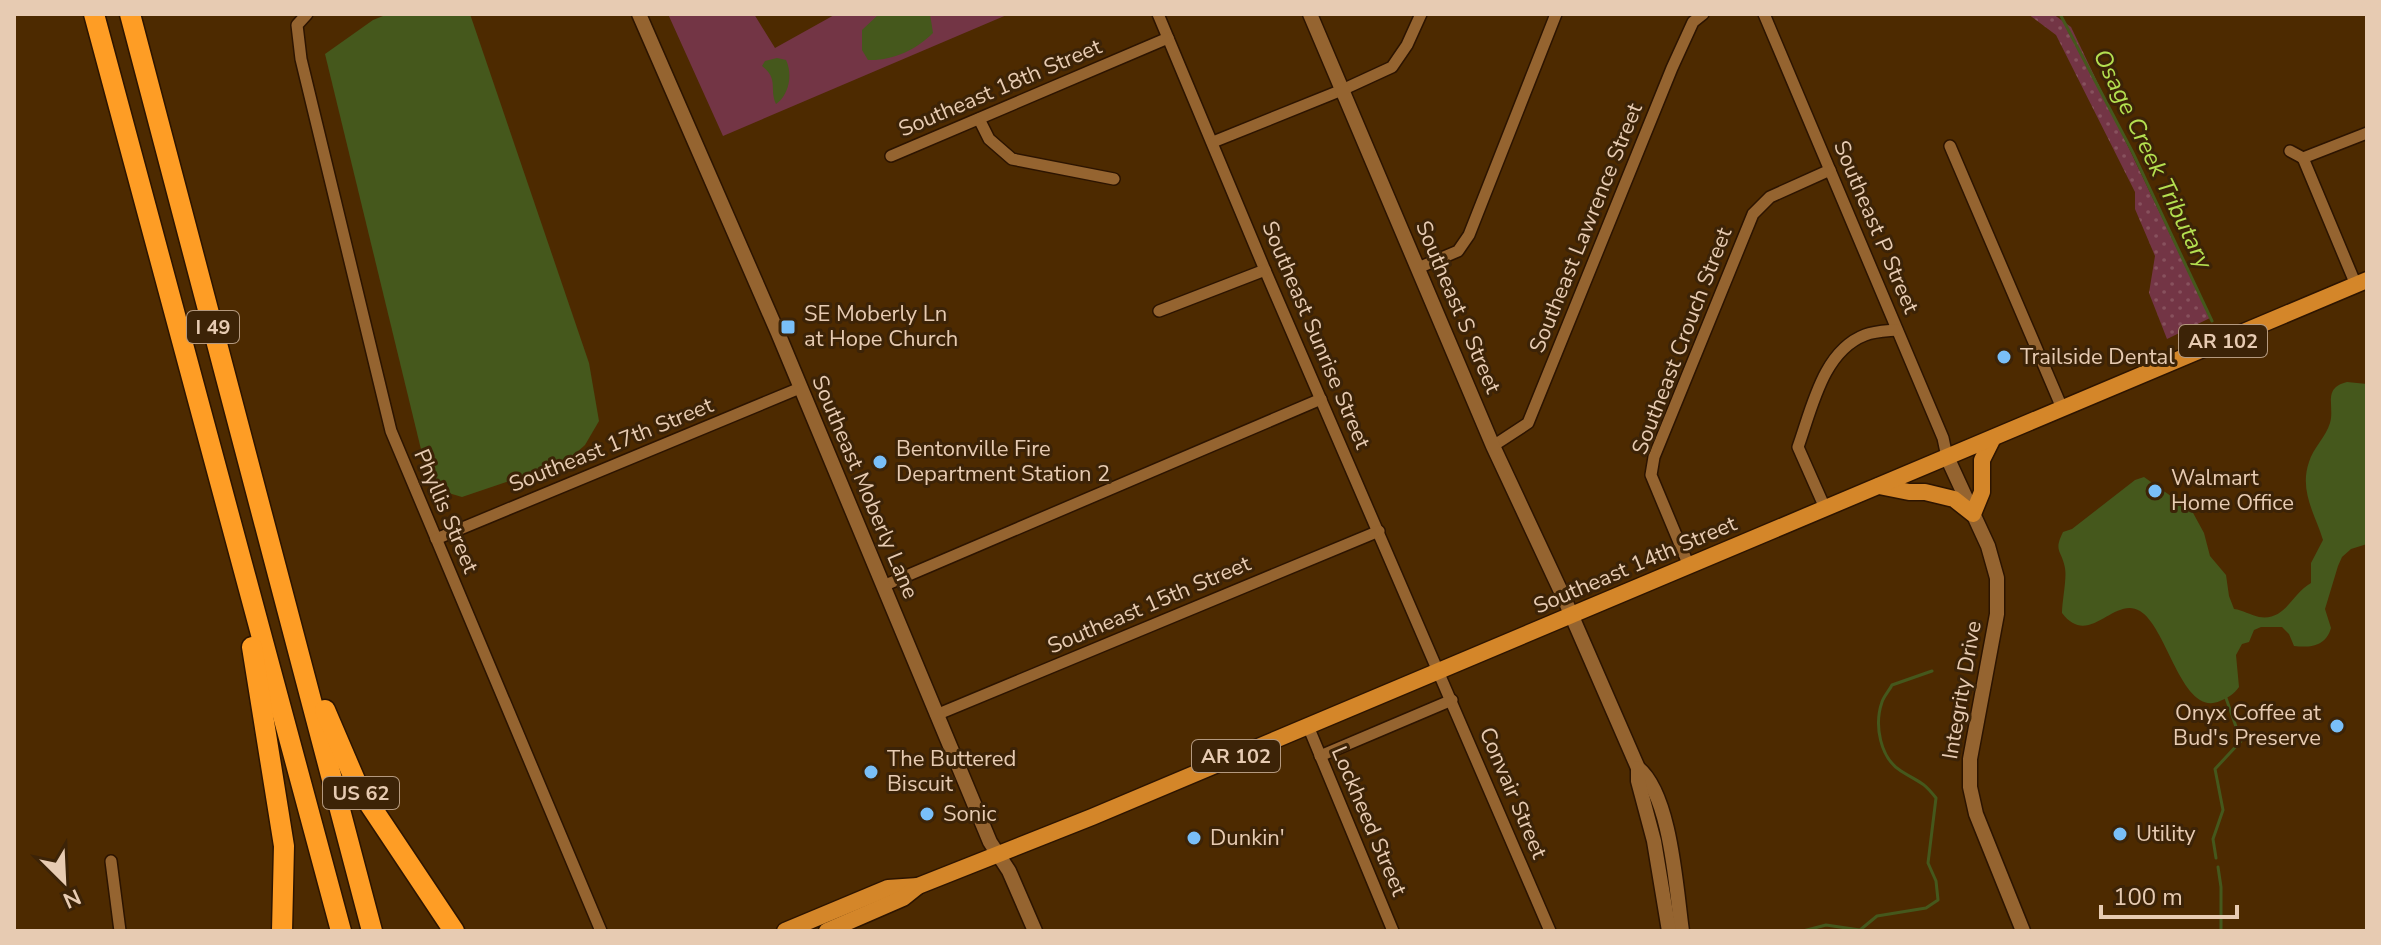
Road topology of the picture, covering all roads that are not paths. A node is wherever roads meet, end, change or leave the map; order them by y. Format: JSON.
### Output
{"nodes":[{"id":1,"x":94,"y":14,"type":"edge"},
{"id":2,"x":130,"y":14,"type":"edge"},
{"id":3,"x":307,"y":14,"type":"edge"},
{"id":4,"x":639,"y":14,"type":"edge"},
{"id":5,"x":1158,"y":14,"type":"edge"},
{"id":6,"x":1310,"y":14,"type":"edge"},
{"id":7,"x":1421,"y":14,"type":"edge"},
{"id":8,"x":1556,"y":14,"type":"edge"},
{"id":9,"x":1703,"y":14,"type":"edge"},
{"id":10,"x":1764,"y":14,"type":"edge"},
{"id":11,"x":1168,"y":38,"type":"junction"},
{"id":12,"x":1342,"y":90,"type":"junction"},
{"id":13,"x":979,"y":119,"type":"junction"},
{"id":14,"x":2367,"y":133,"type":"edge"},
{"id":15,"x":1213,"y":142,"type":"junction"},
{"id":16,"x":1950,"y":146,"type":"dead end"},
{"id":17,"x":2290,"y":151,"type":"dead end"},
{"id":18,"x":891,"y":156,"type":"dead end"},
{"id":19,"x":2303,"y":158,"type":"junction"},
{"id":20,"x":1830,"y":170,"type":"junction"},
{"id":21,"x":1114,"y":179,"type":"dead end"},
{"id":22,"x":1418,"y":268,"type":"junction"},
{"id":23,"x":1265,"y":270,"type":"junction"},
{"id":24,"x":2361,"y":282,"type":"edge"},
{"id":25,"x":1159,"y":311,"type":"dead end"},
{"id":26,"x":1897,"y":330,"type":"junction"},
{"id":27,"x":800,"y":388,"type":"junction"},
{"id":28,"x":1321,"y":399,"type":"junction"},
{"id":29,"x":2062,"y":408,"type":"junction"},
{"id":30,"x":1993,"y":438,"type":"junction"},
{"id":31,"x":1493,"y":446,"type":"junction"},
{"id":32,"x":1947,"y":457,"type":"junction"},
{"id":33,"x":1879,"y":486,"type":"junction"},
{"id":34,"x":1825,"y":508,"type":"junction"},
{"id":35,"x":1973,"y":514,"type":"junction"},
{"id":36,"x":1379,"y":531,"type":"junction"},
{"id":37,"x":235,"y":536,"type":"junction"},
{"id":38,"x":436,"y":539,"type":"junction"},
{"id":39,"x":1689,"y":566,"type":"junction"},
{"id":40,"x":883,"y":586,"type":"junction"},
{"id":41,"x":1571,"y":615,"type":"junction"},
{"id":42,"x":296,"y":639,"type":"junction"},
{"id":43,"x":1440,"y":671,"type":"junction"},
{"id":44,"x":1452,"y":700,"type":"junction"},
{"id":45,"x":936,"y":715,"type":"junction"},
{"id":46,"x":1308,"y":726,"type":"junction"},
{"id":47,"x":1320,"y":756,"type":"junction"},
{"id":48,"x":1638,"y":768,"type":"junction"},
{"id":49,"x":999,"y":854,"type":"junction"},
{"id":50,"x":111,"y":861,"type":"dead end"},
{"id":51,"x":918,"y":886,"type":"junction"},
{"id":52,"x":120,"y":931,"type":"edge"},
{"id":53,"x":282,"y":931,"type":"edge"},
{"id":54,"x":341,"y":931,"type":"edge"},
{"id":55,"x":372,"y":931,"type":"edge"},
{"id":56,"x":454,"y":931,"type":"edge"},
{"id":57,"x":601,"y":931,"type":"edge"},
{"id":58,"x":785,"y":931,"type":"edge"},
{"id":59,"x":827,"y":931,"type":"edge"},
{"id":60,"x":1035,"y":931,"type":"edge"},
{"id":61,"x":1393,"y":931,"type":"edge"},
{"id":62,"x":1550,"y":931,"type":"edge"},
{"id":63,"x":1669,"y":931,"type":"edge"},
{"id":64,"x":1682,"y":931,"type":"edge"},
{"id":65,"x":2023,"y":931,"type":"edge"}],
"edges":[{"from":1,"to":37,"type":"highway","number":"I 49"},
{"from":2,"to":42,"type":"highway","number":"I 49"},
{"from":3,"to":38,"type":"street","name":"Phyllis Street"},
{"from":4,"to":27,"type":"street","name":"Southeast Moberly Lane"},
{"from":5,"to":11,"type":"street","name":"Southeast Sunrise Street"},
{"from":6,"to":12,"type":"street","name":"Southeast S Street"},
{"from":7,"to":12,"type":"street"},
{"from":8,"to":22,"type":"street"},
{"from":9,"to":31,"type":"street","name":"Southeast Lawrence Street"},
{"from":10,"to":20,"type":"street","name":"Southeast P Street"},
{"from":11,"to":13,"type":"street","name":"Southeast 18th Street"},
{"from":11,"to":15,"type":"street","name":"Southeast Sunrise Street"},
{"from":12,"to":15,"type":"street"},
{"from":12,"to":22,"type":"street","name":"Southeast S Street"},
{"from":13,"to":18,"type":"street","name":"Southeast 18th Street"},
{"from":13,"to":21,"type":"street"},
{"from":14,"to":19,"type":"street"},
{"from":15,"to":23,"type":"street","name":"Southeast Sunrise Street"},
{"from":16,"to":29,"type":"street"},
{"from":17,"to":19,"type":"street"},
{"from":19,"to":24,"type":"street"},
{"from":20,"to":26,"type":"street","name":"Southeast P Street"},
{"from":20,"to":39,"type":"street","name":"Southeast Crouch Street"},
{"from":22,"to":31,"type":"street","name":"Southeast S Street"},
{"from":23,"to":25,"type":"street"},
{"from":23,"to":28,"type":"street","name":"Southeast Sunrise Street"},
{"from":24,"to":29,"type":"main road","name":"Southeast 14th Street","number":"AR 102"},
{"from":26,"to":32,"type":"street","name":"Southeast P Street"},
{"from":26,"to":34,"type":"street"},
{"from":27,"to":38,"type":"street","name":"Southeast 17th Street"},
{"from":27,"to":40,"type":"street","name":"Southeast Moberly Lane"},
{"from":28,"to":36,"type":"street","name":"Southeast Sunrise Street"},
{"from":28,"to":40,"type":"street"},
{"from":29,"to":30,"type":"main road","name":"Southeast 14th Street","number":"AR 102"},
{"from":30,"to":32,"type":"main road","name":"Southeast 14th Street","number":"AR 102"},
{"from":30,"to":35,"type":"main road"},
{"from":31,"to":41,"type":"street","name":"Southeast S Street"},
{"from":32,"to":33,"type":"main road","name":"Southeast 14th Street","number":"AR 102"},
{"from":32,"to":35,"type":"street","name":"Integrity Drive"},
{"from":33,"to":34,"type":"main road","name":"Southeast 14th Street","number":"AR 102"},
{"from":33,"to":35,"type":"main road"},
{"from":34,"to":39,"type":"main road","name":"Southeast 14th Street","number":"AR 102"},
{"from":35,"to":65,"type":"street","name":"Integrity Drive"},
{"from":36,"to":43,"type":"street","name":"Southeast Sunrise Street"},
{"from":36,"to":45,"type":"street","name":"Southeast 15th Street"},
{"from":37,"to":53,"type":"highway"},
{"from":37,"to":54,"type":"highway","number":"I 49"},
{"from":38,"to":57,"type":"street","name":"Phyllis Street"},
{"from":39,"to":41,"type":"main road","name":"Southeast 14th Street","number":"AR 102"},
{"from":40,"to":45,"type":"street","name":"Southeast Moberly Lane"},
{"from":41,"to":43,"type":"main road","name":"Southeast 14th Street","number":"AR 102"},
{"from":41,"to":48,"type":"street","name":"Southeast S Street"},
{"from":42,"to":55,"type":"highway","number":"I 49"},
{"from":42,"to":56,"type":"highway","number":"US 62"},
{"from":43,"to":44,"type":"street","name":"Convair Street"},
{"from":43,"to":46,"type":"main road","name":"Southeast 14th Street","number":"AR 102"},
{"from":44,"to":47,"type":"street"},
{"from":44,"to":62,"type":"street","name":"Convair Street"},
{"from":45,"to":49,"type":"street","name":"Southeast Moberly Lane"},
{"from":46,"to":47,"type":"street","name":"Lockheed Street"},
{"from":46,"to":49,"type":"main road","name":"Southeast 14th Street","number":"AR 102"},
{"from":47,"to":61,"type":"street","name":"Lockheed Street"},
{"from":48,"to":63,"type":"street"},
{"from":48,"to":64,"type":"street"},
{"from":49,"to":51,"type":"main road","name":"Southeast 14th Street","number":"AR 102"},
{"from":49,"to":60,"type":"street","name":"Southeast Moberly Lane"},
{"from":50,"to":52,"type":"street"},
{"from":51,"to":58,"type":"main road","name":"Southeast 14th Street","number":"AR 102"},
{"from":51,"to":59,"type":"main road","name":"Southeast 14th Street","number":"AR 102"}]}
